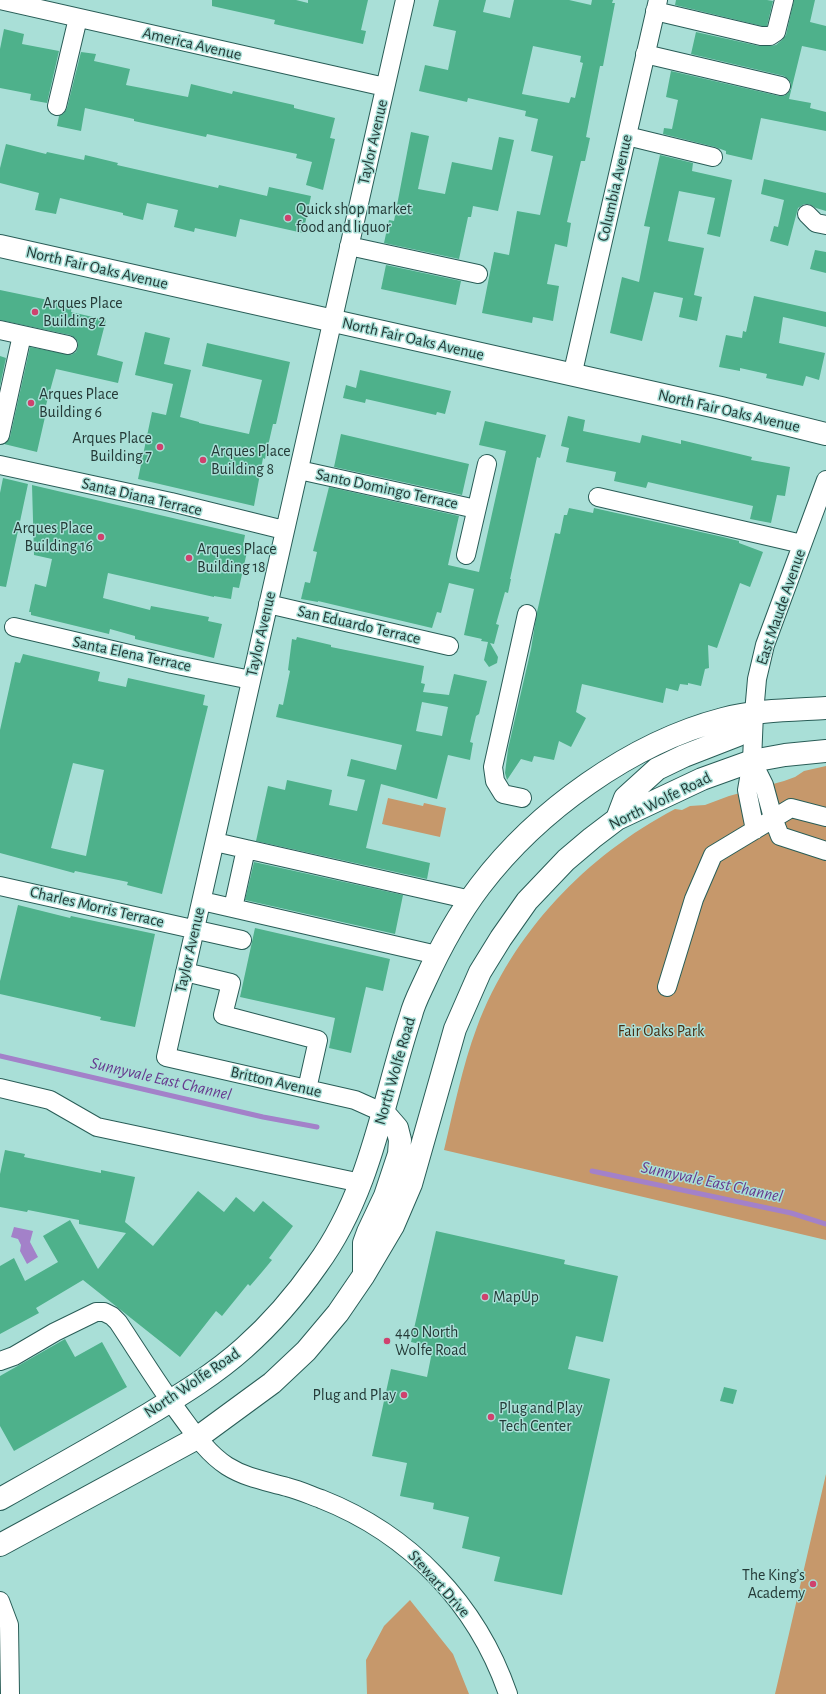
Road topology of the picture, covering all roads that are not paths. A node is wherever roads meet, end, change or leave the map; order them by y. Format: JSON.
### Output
{"nodes":[{"id":1,"x":0,"y":0,"type":"edge"},
{"id":2,"x":405,"y":0,"type":"edge"},
{"id":3,"x":784,"y":0,"type":"edge"},
{"id":4,"x":656,"y":5,"type":"edge"},
{"id":5,"x":78,"y":18,"type":"junction"},
{"id":6,"x":645,"y":54,"type":"junction"},
{"id":7,"x":780,"y":86,"type":"dead end"},
{"id":8,"x":385,"y":87,"type":"junction"},
{"id":9,"x":57,"y":106,"type":"dead end"},
{"id":10,"x":627,"y":136,"type":"junction"},
{"id":11,"x":714,"y":156,"type":"dead end"},
{"id":12,"x":807,"y":214,"type":"dead end"},
{"id":13,"x":826,"y":225,"type":"edge"},
{"id":14,"x":0,"y":246,"type":"edge"},
{"id":15,"x":349,"y":246,"type":"junction"},
{"id":16,"x":478,"y":274,"type":"dead end"},
{"id":17,"x":332,"y":321,"type":"junction"},
{"id":18,"x":0,"y":330,"type":"edge"},
{"id":19,"x":22,"y":335,"type":"junction"},
{"id":20,"x":68,"y":345,"type":"dead end"},
{"id":21,"x":572,"y":376,"type":"junction"},
{"id":22,"x":826,"y":434,"type":"edge"},
{"id":23,"x":0,"y":435,"type":"edge"},
{"id":24,"x":0,"y":464,"type":"edge"},
{"id":25,"x":487,"y":464,"type":"dead end"},
{"id":26,"x":299,"y":470,"type":"junction"},
{"id":27,"x":826,"y":480,"type":"edge"},
{"id":28,"x":598,"y":497,"type":"dead end"},
{"id":29,"x":476,"y":508,"type":"junction"},
{"id":30,"x":284,"y":530,"type":"junction"},
{"id":31,"x":802,"y":544,"type":"junction"},
{"id":32,"x":466,"y":555,"type":"dead end"},
{"id":33,"x":268,"y":604,"type":"junction"},
{"id":34,"x":527,"y":614,"type":"dead end"},
{"id":35,"x":14,"y":627,"type":"dead end"},
{"id":36,"x":449,"y":646,"type":"dead end"},
{"id":37,"x":251,"y":680,"type":"junction"},
{"id":38,"x":826,"y":708,"type":"edge"},
{"id":39,"x":754,"y":714,"type":"junction"},
{"id":40,"x":826,"y":751,"type":"edge"},
{"id":41,"x":752,"y":762,"type":"junction"},
{"id":42,"x":522,"y":798,"type":"dead end"},
{"id":43,"x":826,"y":817,"type":"edge"},
{"id":44,"x":773,"y":818,"type":"junction"},
{"id":45,"x":617,"y":819,"type":"junction"},
{"id":46,"x":756,"y":830,"type":"junction"},
{"id":47,"x":215,"y":842,"type":"junction"},
{"id":48,"x":246,"y":849,"type":"junction"},
{"id":49,"x":826,"y":851,"type":"edge"},
{"id":50,"x":0,"y":886,"type":"edge"},
{"id":51,"x":471,"y":900,"type":"junction"},
{"id":52,"x":202,"y":901,"type":"junction"},
{"id":53,"x":232,"y":908,"type":"junction"},
{"id":54,"x":195,"y":929,"type":"junction"},
{"id":55,"x":242,"y":940,"type":"dead end"},
{"id":56,"x":437,"y":955,"type":"junction"},
{"id":57,"x":185,"y":972,"type":"junction"},
{"id":58,"x":667,"y":987,"type":"dead end"},
{"id":59,"x":166,"y":1057,"type":"joint"},
{"id":60,"x":0,"y":1088,"type":"edge"},
{"id":61,"x":307,"y":1089,"type":"junction"},
{"id":62,"x":384,"y":1114,"type":"junction"},
{"id":63,"x":361,"y":1183,"type":"junction"},
{"id":64,"x":364,"y":1275,"type":"junction"},
{"id":65,"x":0,"y":1361,"type":"edge"},
{"id":66,"x":170,"y":1401,"type":"junction"},
{"id":67,"x":197,"y":1438,"type":"junction"},
{"id":68,"x":0,"y":1499,"type":"edge"},
{"id":69,"x":0,"y":1545,"type":"edge"},
{"id":70,"x":0,"y":1601,"type":"edge"},
{"id":71,"x":10,"y":1694,"type":"edge"},
{"id":72,"x":508,"y":1694,"type":"edge"}],
"edges":[{"from":1,"to":5,"type":"street","name":"America Avenue"},
{"from":2,"to":8,"type":"street","name":"Taylor Avenue"},
{"from":3,"to":4,"type":"street"},
{"from":4,"to":6,"type":"street","name":"Columbia Avenue"},
{"from":5,"to":8,"type":"street","name":"America Avenue"},
{"from":5,"to":9,"type":"street"},
{"from":6,"to":7,"type":"street"},
{"from":6,"to":10,"type":"street","name":"Columbia Avenue"},
{"from":8,"to":15,"type":"street","name":"Taylor Avenue"},
{"from":10,"to":11,"type":"street"},
{"from":10,"to":21,"type":"street","name":"Columbia Avenue"},
{"from":12,"to":13,"type":"street"},
{"from":14,"to":17,"type":"main road","name":"North Fair Oaks Avenue"},
{"from":15,"to":16,"type":"street"},
{"from":15,"to":17,"type":"street","name":"Taylor Avenue"},
{"from":17,"to":21,"type":"main road","name":"North Fair Oaks Avenue"},
{"from":17,"to":26,"type":"street","name":"Taylor Avenue"},
{"from":18,"to":19,"type":"street"},
{"from":19,"to":20,"type":"street"},
{"from":19,"to":23,"type":"street"},
{"from":21,"to":22,"type":"main road","name":"North Fair Oaks Avenue"},
{"from":24,"to":30,"type":"street","name":"Santa Diana Terrace"},
{"from":25,"to":29,"type":"street"},
{"from":26,"to":29,"type":"street","name":"Santo Domingo Terrace"},
{"from":26,"to":30,"type":"street","name":"Taylor Avenue"},
{"from":27,"to":31,"type":"street","name":"East Maude Avenue"},
{"from":28,"to":31,"type":"street"},
{"from":29,"to":32,"type":"street"},
{"from":30,"to":33,"type":"street","name":"Taylor Avenue"},
{"from":31,"to":39,"type":"street","name":"East Maude Avenue"},
{"from":33,"to":36,"type":"street","name":"San Eduardo Terrace"},
{"from":33,"to":37,"type":"street","name":"Taylor Avenue"},
{"from":34,"to":42,"type":"street"},
{"from":35,"to":37,"type":"street","name":"Santa Elena Terrace"},
{"from":37,"to":47,"type":"street","name":"Taylor Avenue"},
{"from":38,"to":39,"type":"main road","name":"North Wolfe Road"},
{"from":39,"to":41,"type":"street","name":"East Maude Avenue"},
{"from":39,"to":45,"type":"main road"},
{"from":39,"to":51,"type":"main road","name":"North Wolfe Road"},
{"from":40,"to":41,"type":"main road","name":"North Wolfe Road"},
{"from":41,"to":44,"type":"street"},
{"from":41,"to":45,"type":"main road","name":"North Wolfe Road"},
{"from":41,"to":46,"type":"street","name":"East Maude Avenue"},
{"from":43,"to":44,"type":"street"},
{"from":44,"to":46,"type":"street"},
{"from":44,"to":49,"type":"street"},
{"from":45,"to":64,"type":"main road","name":"North Wolfe Road"},
{"from":46,"to":58,"type":"street"},
{"from":47,"to":48,"type":"street"},
{"from":47,"to":52,"type":"street","name":"Taylor Avenue"},
{"from":48,"to":51,"type":"street"},
{"from":48,"to":53,"type":"street"},
{"from":50,"to":54,"type":"street","name":"Charles Morris Terrace"},
{"from":51,"to":56,"type":"main road","name":"North Wolfe Road"},
{"from":52,"to":53,"type":"street"},
{"from":52,"to":54,"type":"street","name":"Taylor Avenue"},
{"from":53,"to":56,"type":"street"},
{"from":54,"to":55,"type":"street","name":"Charles Morris Terrace"},
{"from":54,"to":57,"type":"street","name":"Taylor Avenue"},
{"from":56,"to":62,"type":"main road","name":"North Wolfe Road"},
{"from":57,"to":59,"type":"street","name":"Taylor Avenue"},
{"from":57,"to":61,"type":"street"},
{"from":59,"to":61,"type":"street","name":"Britton Avenue"},
{"from":60,"to":63,"type":"street"},
{"from":61,"to":62,"type":"street","name":"Britton Avenue"},
{"from":62,"to":63,"type":"main road","name":"North Wolfe Road"},
{"from":62,"to":64,"type":"main road"},
{"from":63,"to":66,"type":"main road","name":"North Wolfe Road"},
{"from":64,"to":67,"type":"main road","name":"North Wolfe Road"},
{"from":65,"to":66,"type":"street","name":"Stewart Drive"},
{"from":66,"to":67,"type":"street","name":"Stewart Drive"},
{"from":66,"to":68,"type":"main road","name":"North Wolfe Road"},
{"from":67,"to":69,"type":"main road","name":"North Wolfe Road"},
{"from":67,"to":72,"type":"street","name":"Stewart Drive"},
{"from":70,"to":71,"type":"street"}]}
